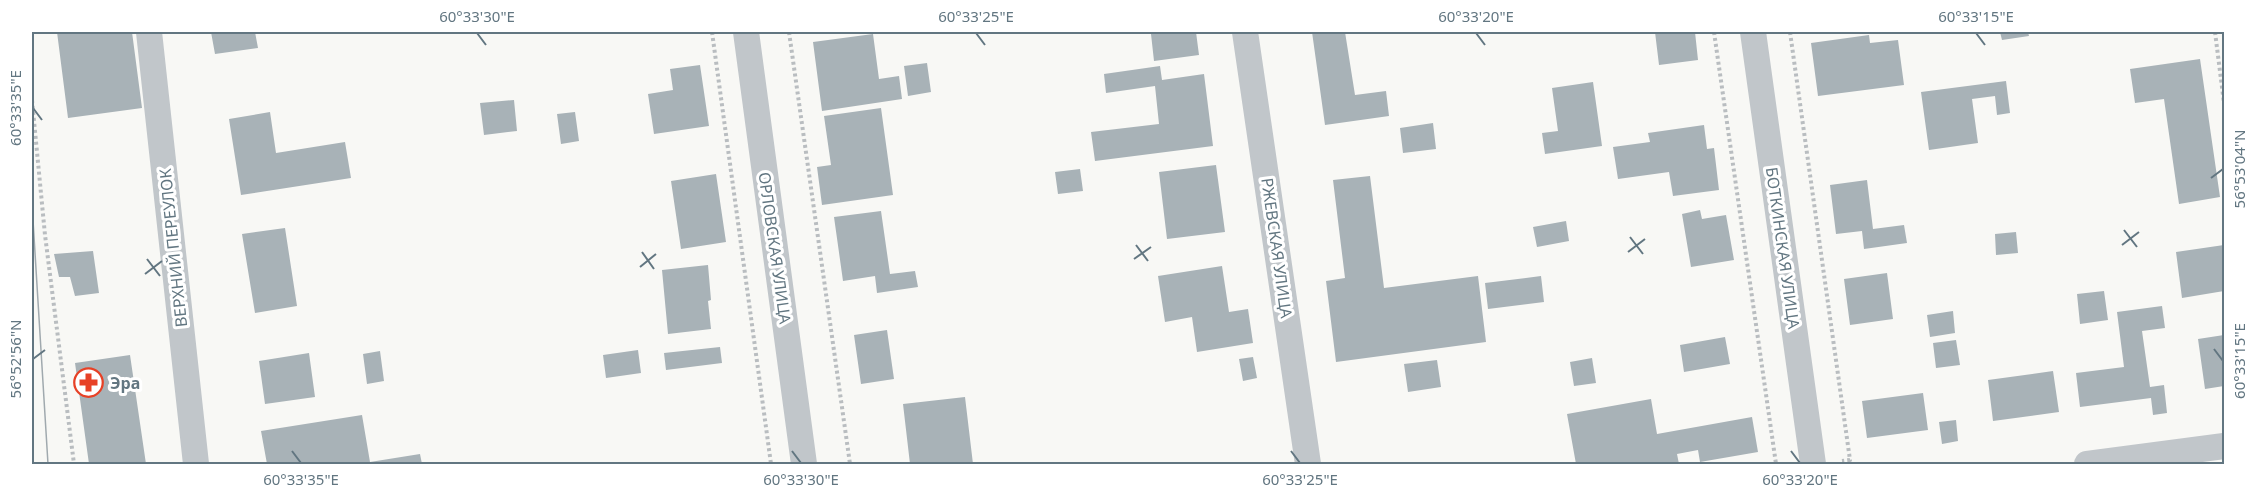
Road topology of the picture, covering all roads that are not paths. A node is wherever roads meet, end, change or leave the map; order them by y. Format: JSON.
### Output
{"nodes":[{"id":1,"x":149,"y":32,"type":"edge"},
{"id":2,"x":746,"y":32,"type":"edge"},
{"id":3,"x":1245,"y":32,"type":"edge"},
{"id":4,"x":1753,"y":32,"type":"edge"},
{"id":5,"x":2224,"y":446,"type":"edge"},
{"id":6,"x":196,"y":465,"type":"edge"},
{"id":7,"x":804,"y":465,"type":"edge"},
{"id":8,"x":1308,"y":465,"type":"edge"},
{"id":9,"x":1813,"y":465,"type":"edge"},
{"id":10,"x":2087,"y":465,"type":"edge"}],
"edges":[{"from":1,"to":6,"type":"street","name":"ВЕРХНИЙ ПЕРЕУЛОК"},
{"from":2,"to":7,"type":"street","name":"ОРЛОВСКАЯ УЛИЦА"},
{"from":3,"to":8,"type":"street","name":"РЖЕВСКАЯ УЛИЦА"},
{"from":4,"to":9,"type":"street","name":"БОТКИНСКАЯ УЛИЦА"},
{"from":5,"to":10,"type":"street"}]}
